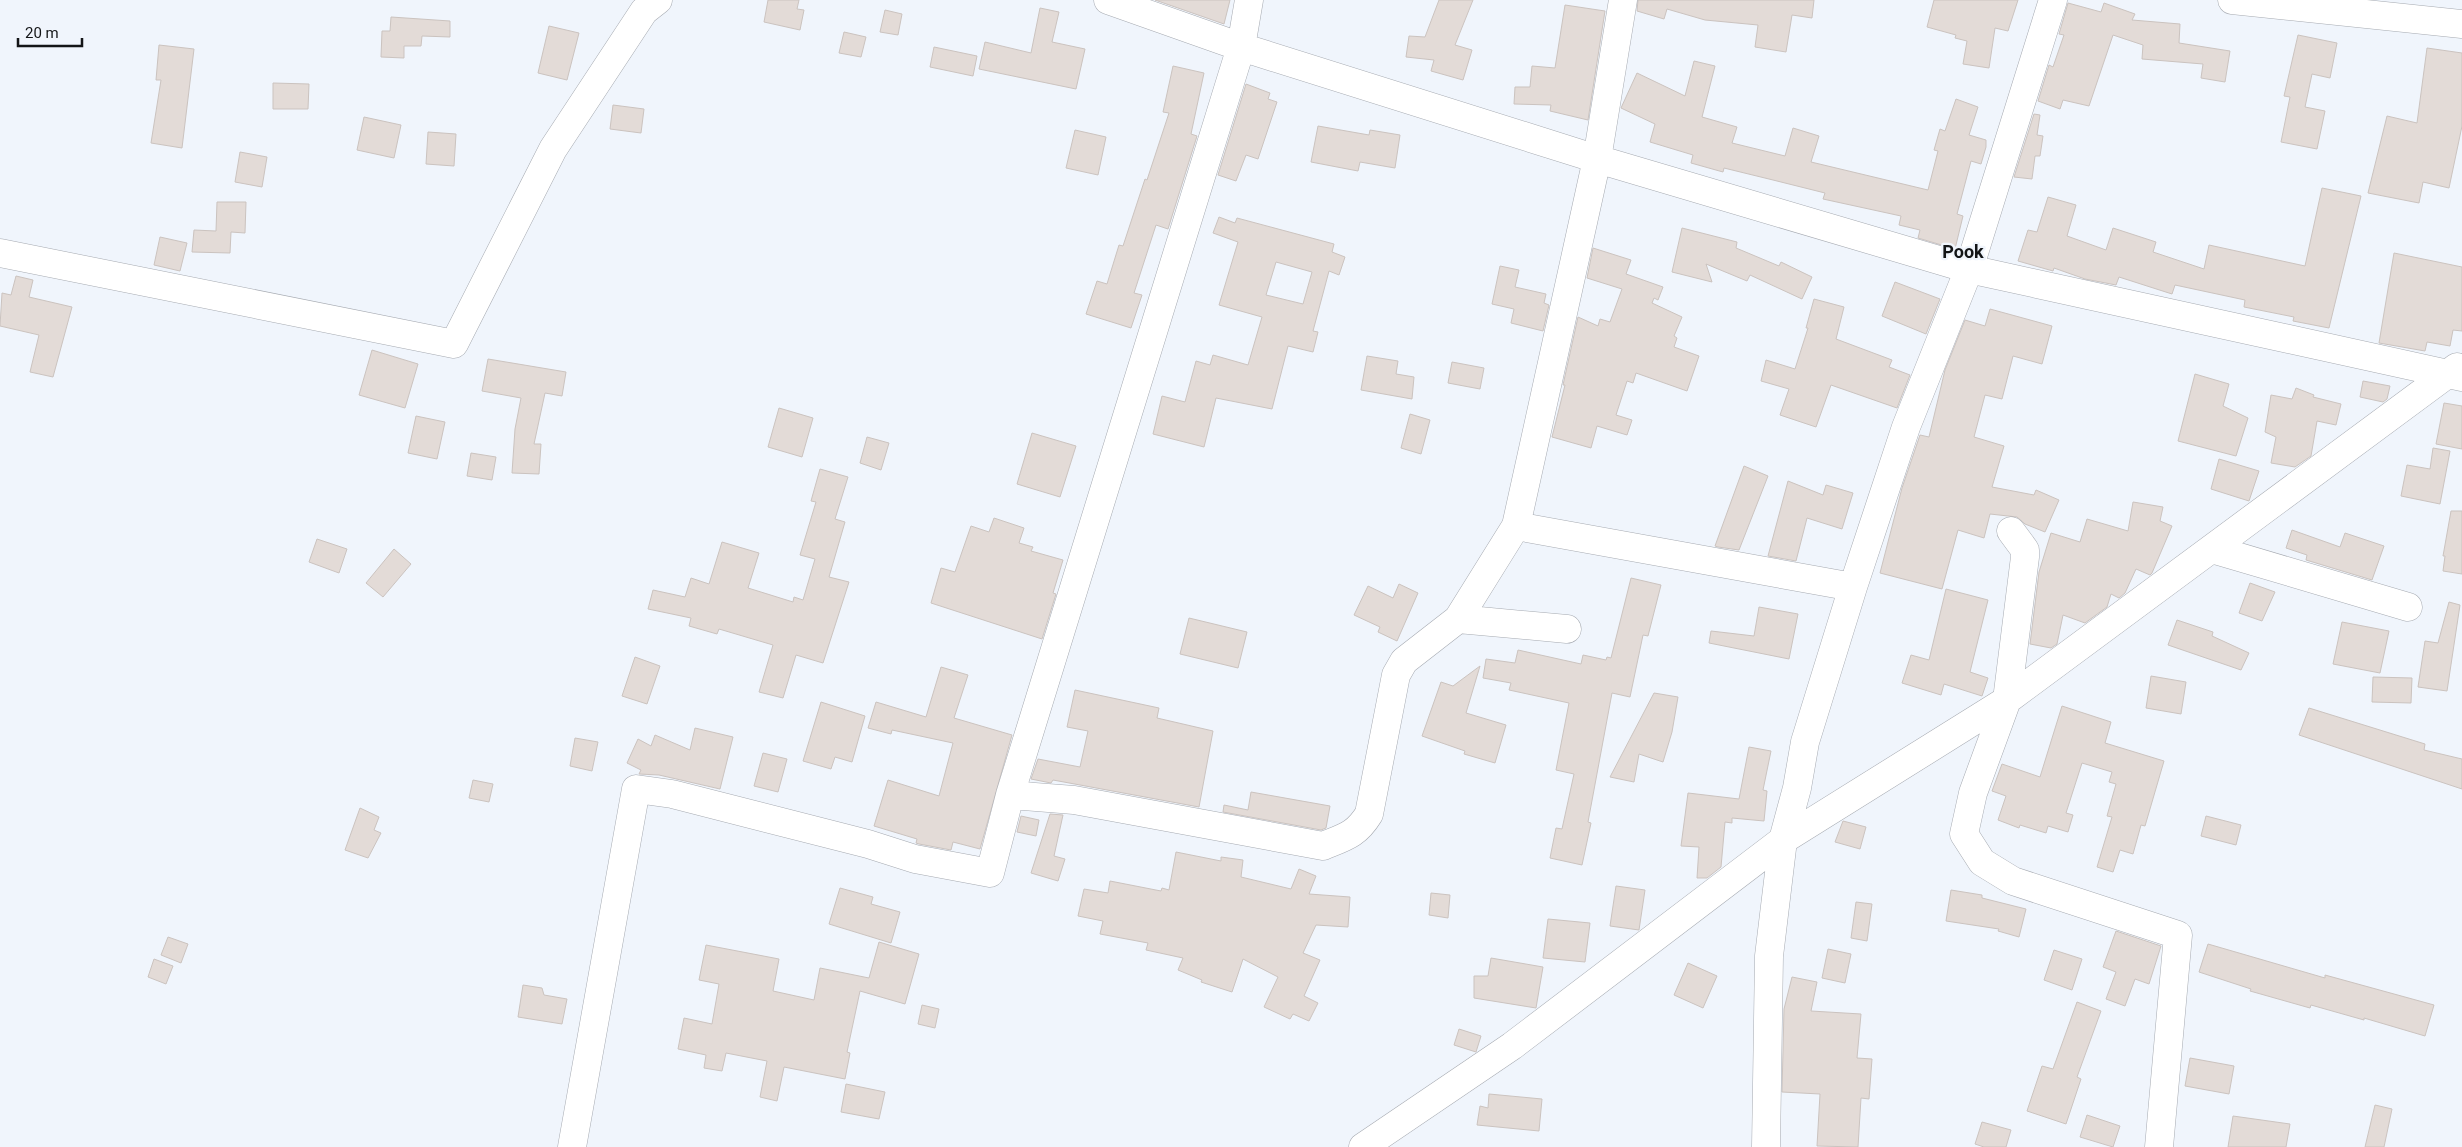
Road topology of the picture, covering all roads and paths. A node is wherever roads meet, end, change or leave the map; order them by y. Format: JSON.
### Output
{"nodes":[{"id":1,"x":658,"y":0,"type":"edge"},
{"id":2,"x":1108,"y":0,"type":"edge"},
{"id":3,"x":1249,"y":0,"type":"edge"},
{"id":4,"x":1623,"y":0,"type":"edge"},
{"id":5,"x":2053,"y":0,"type":"edge"},
{"id":6,"x":2232,"y":0,"type":"edge"},
{"id":7,"x":2462,"y":24,"type":"edge"},
{"id":8,"x":1241,"y":47,"type":"junction"},
{"id":9,"x":1597,"y":158,"type":"junction"},
{"id":10,"x":0,"y":253,"type":"edge"},
{"id":11,"x":1969,"y":269,"type":"junction"},
{"id":12,"x":2457,"y":371,"type":"edge"},
{"id":13,"x":1516,"y":526,"type":"junction"},
{"id":14,"x":2011,"y":531,"type":"dead end"},
{"id":15,"x":2212,"y":549,"type":"junction"},
{"id":16,"x":1853,"y":587,"type":"junction"},
{"id":17,"x":2408,"y":607,"type":"dead end"},
{"id":18,"x":1458,"y":619,"type":"junction"},
{"id":19,"x":1567,"y":629,"type":"dead end"},
{"id":20,"x":2007,"y":700,"type":"junction"},
{"id":21,"x":1010,"y":795,"type":"junction"},
{"id":22,"x":1783,"y":840,"type":"junction"},
{"id":23,"x":1365,"y":1146,"type":"edge"},
{"id":24,"x":572,"y":1147,"type":"edge"},
{"id":25,"x":1766,"y":1147,"type":"edge"},
{"id":26,"x":2159,"y":1147,"type":"edge"}],
"edges":[{"from":1,"to":10,"type":"street"},
{"from":2,"to":8,"type":"street"},
{"from":3,"to":8,"type":"street"},
{"from":4,"to":9,"type":"street"},
{"from":5,"to":11,"type":"street"},
{"from":6,"to":7,"type":"street"},
{"from":8,"to":9,"type":"street"},
{"from":8,"to":21,"type":"street"},
{"from":9,"to":11,"type":"street"},
{"from":9,"to":13,"type":"street"},
{"from":11,"to":12,"type":"street"},
{"from":11,"to":16,"type":"street"},
{"from":12,"to":15,"type":"street"},
{"from":13,"to":16,"type":"street"},
{"from":13,"to":18,"type":"street"},
{"from":14,"to":20,"type":"street"},
{"from":15,"to":17,"type":"street"},
{"from":15,"to":20,"type":"street"},
{"from":16,"to":22,"type":"street"},
{"from":18,"to":19,"type":"street"},
{"from":18,"to":21,"type":"street"},
{"from":20,"to":22,"type":"street"},
{"from":20,"to":26,"type":"street"},
{"from":21,"to":24,"type":"street"},
{"from":22,"to":23,"type":"street"},
{"from":22,"to":25,"type":"street"}]}
